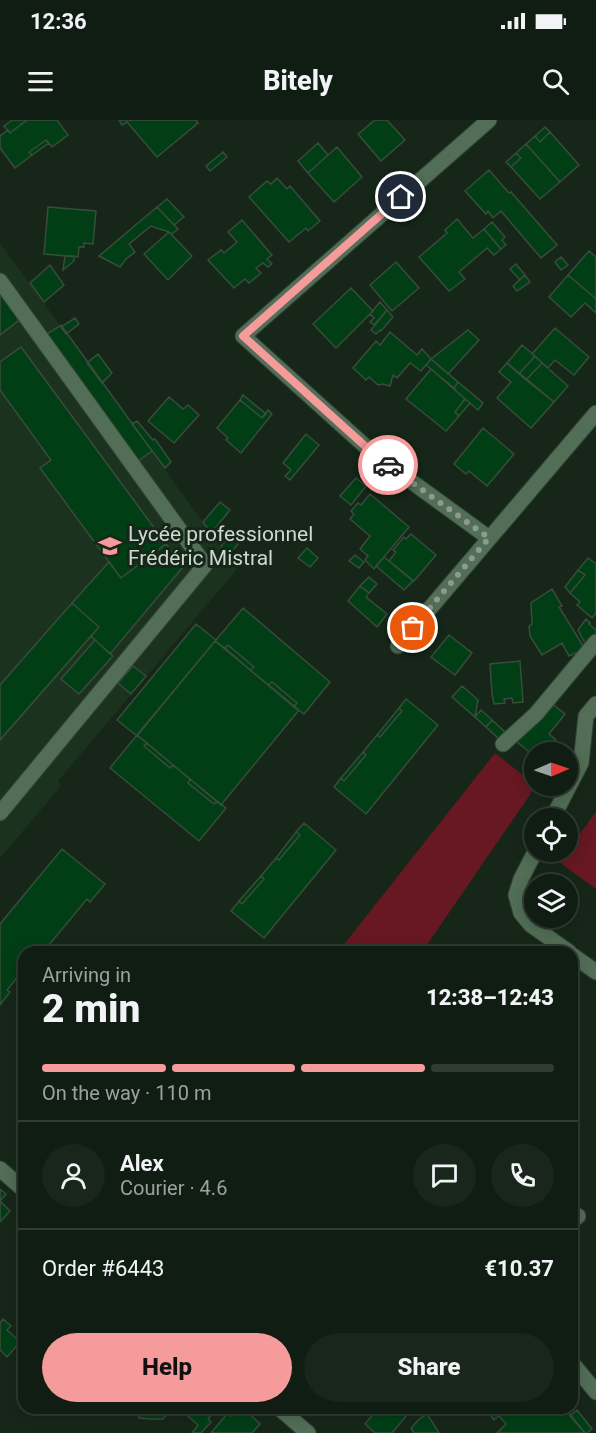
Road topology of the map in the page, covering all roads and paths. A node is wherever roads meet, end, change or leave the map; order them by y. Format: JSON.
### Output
{"nodes":[{"id":1,"x":489,"y":120,"type":"edge"},
{"id":2,"x":0,"y":281,"type":"edge"},
{"id":3,"x":596,"y":413,"type":"edge"},
{"id":4,"x":489,"y":538,"type":"junction"},
{"id":5,"x":596,"y":642,"type":"edge"},
{"id":6,"x":398,"y":646,"type":"dead end"},
{"id":7,"x":596,"y":704,"type":"edge"},
{"id":8,"x":503,"y":744,"type":"dead end"},
{"id":9,"x":558,"y":808,"type":"edge"},
{"id":10,"x":0,"y":813,"type":"edge"},
{"id":11,"x":530,"y":862,"type":"edge"},
{"id":12,"x":559,"y":946,"type":"edge"},
{"id":13,"x":578,"y":960,"type":"edge"},
{"id":14,"x":596,"y":972,"type":"edge"},
{"id":15,"x":0,"y":1169,"type":"edge"},
{"id":16,"x":18,"y":1185,"type":"edge"},
{"id":17,"x":578,"y":1370,"type":"edge"},
{"id":18,"x":596,"y":1392,"type":"edge"},
{"id":19,"x":286,"y":1414,"type":"edge"},
{"id":20,"x":308,"y":1433,"type":"edge"}],
"edges":[{"from":1,"to":4,"type":"street"},
{"from":2,"to":10,"type":"street"},
{"from":3,"to":4,"type":"street"},
{"from":4,"to":6,"type":"street"},
{"from":5,"to":8,"type":"street"},
{"from":7,"to":9,"type":"street"},
{"from":11,"to":12,"type":"street"},
{"from":13,"to":14,"type":"street"},
{"from":15,"to":16,"type":"street"},
{"from":17,"to":18,"type":"street"},
{"from":19,"to":20,"type":"street"}]}
